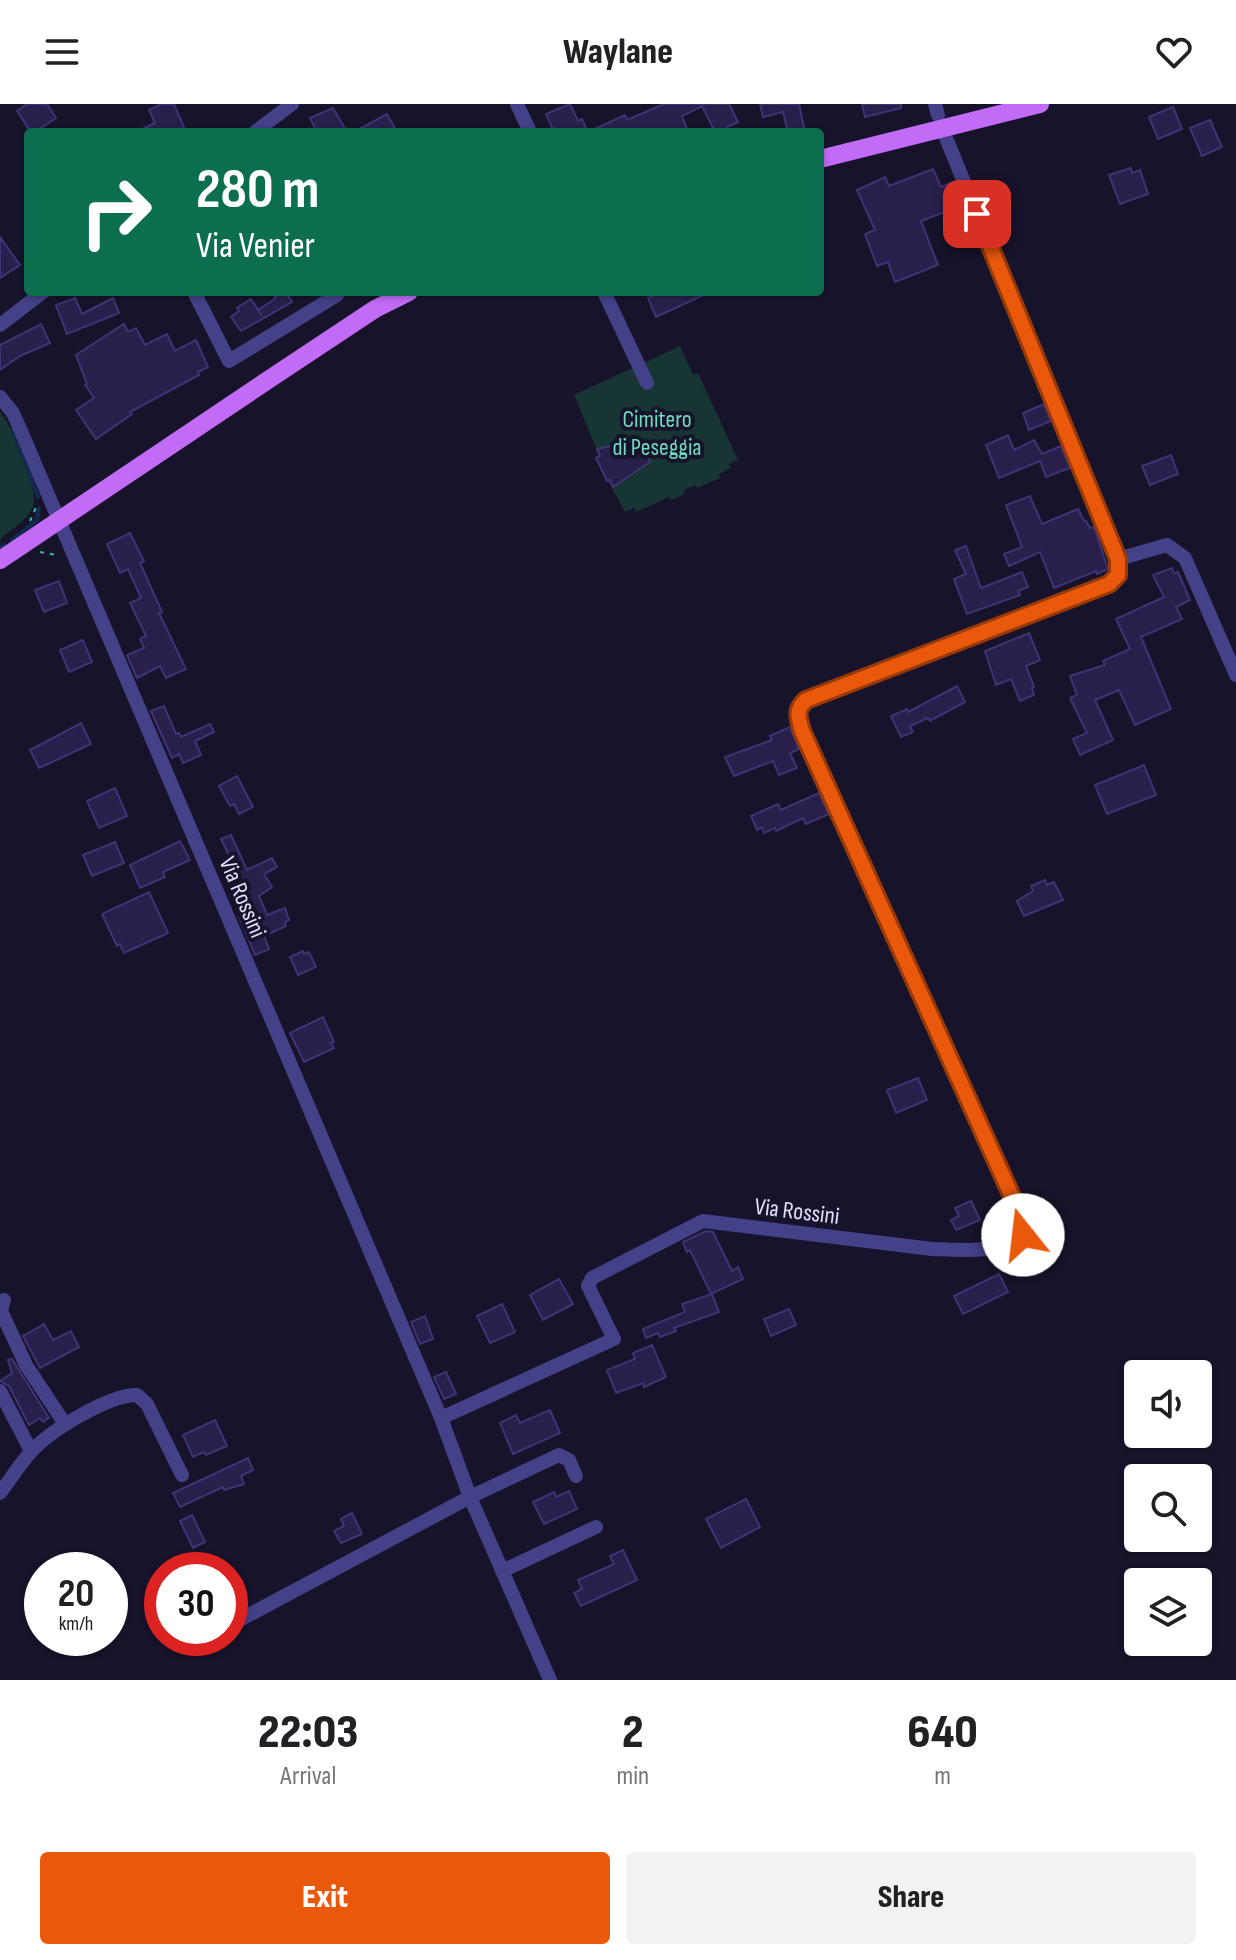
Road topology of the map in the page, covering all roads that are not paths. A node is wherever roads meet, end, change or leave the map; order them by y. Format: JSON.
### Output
{"nodes":[{"id":1,"x":1040,"y":104,"type":"edge"},
{"id":2,"x":288,"y":105,"type":"edge"},
{"id":3,"x":519,"y":105,"type":"edge"},
{"id":4,"x":938,"y":116,"type":"edge"},
{"id":5,"x":260,"y":128,"type":"edge"},
{"id":6,"x":528,"y":128,"type":"edge"},
{"id":7,"x":824,"y":158,"type":"edge"},
{"id":8,"x":38,"y":296,"type":"edge"},
{"id":9,"x":196,"y":296,"type":"edge"},
{"id":10,"x":335,"y":296,"type":"edge"},
{"id":11,"x":401,"y":296,"type":"edge"},
{"id":12,"x":606,"y":296,"type":"edge"},
{"id":13,"x":0,"y":325,"type":"edge"},
{"id":14,"x":647,"y":383,"type":"dead end"},
{"id":15,"x":0,"y":397,"type":"edge"},
{"id":16,"x":58,"y":521,"type":"junction"},
{"id":17,"x":1118,"y":559,"type":"junction"},
{"id":18,"x":0,"y":560,"type":"edge"},
{"id":19,"x":1236,"y":675,"type":"edge"},
{"id":20,"x":4,"y":1300,"type":"dead end"},
{"id":21,"x":0,"y":1391,"type":"edge"},
{"id":22,"x":441,"y":1418,"type":"junction"},
{"id":23,"x":65,"y":1424,"type":"junction"},
{"id":24,"x":31,"y":1451,"type":"junction"},
{"id":25,"x":182,"y":1475,"type":"dead end"},
{"id":26,"x":576,"y":1476,"type":"dead end"},
{"id":27,"x":2,"y":1483,"type":"edge"},
{"id":28,"x":470,"y":1497,"type":"junction"},
{"id":29,"x":596,"y":1527,"type":"dead end"},
{"id":30,"x":502,"y":1571,"type":"junction"},
{"id":31,"x":248,"y":1615,"type":"edge"},
{"id":32,"x":550,"y":1680,"type":"edge"}],
"edges":[{"from":1,"to":4,"type":"main road"},
{"from":2,"to":5,"type":"street"},
{"from":3,"to":6,"type":"street"},
{"from":4,"to":7,"type":"main road"},
{"from":4,"to":17,"type":"street"},
{"from":8,"to":13,"type":"street"},
{"from":9,"to":10,"type":"street"},
{"from":11,"to":16,"type":"main road"},
{"from":12,"to":14,"type":"street"},
{"from":15,"to":16,"type":"street","name":"Via Rossini"},
{"from":16,"to":18,"type":"main road"},
{"from":16,"to":22,"type":"street","name":"Via Rossini"},
{"from":17,"to":19,"type":"street"},
{"from":17,"to":22,"type":"street","name":"Via Rossini"},
{"from":20,"to":23,"type":"street"},
{"from":21,"to":24,"type":"street"},
{"from":22,"to":28,"type":"street","name":"Via Rossini"},
{"from":23,"to":24,"type":"street"},
{"from":23,"to":25,"type":"street"},
{"from":24,"to":27,"type":"street"},
{"from":26,"to":28,"type":"street"},
{"from":28,"to":30,"type":"street","name":"Via Rossini"},
{"from":28,"to":31,"type":"street"},
{"from":29,"to":30,"type":"street"},
{"from":30,"to":32,"type":"street","name":"Via Rossini"}]}
